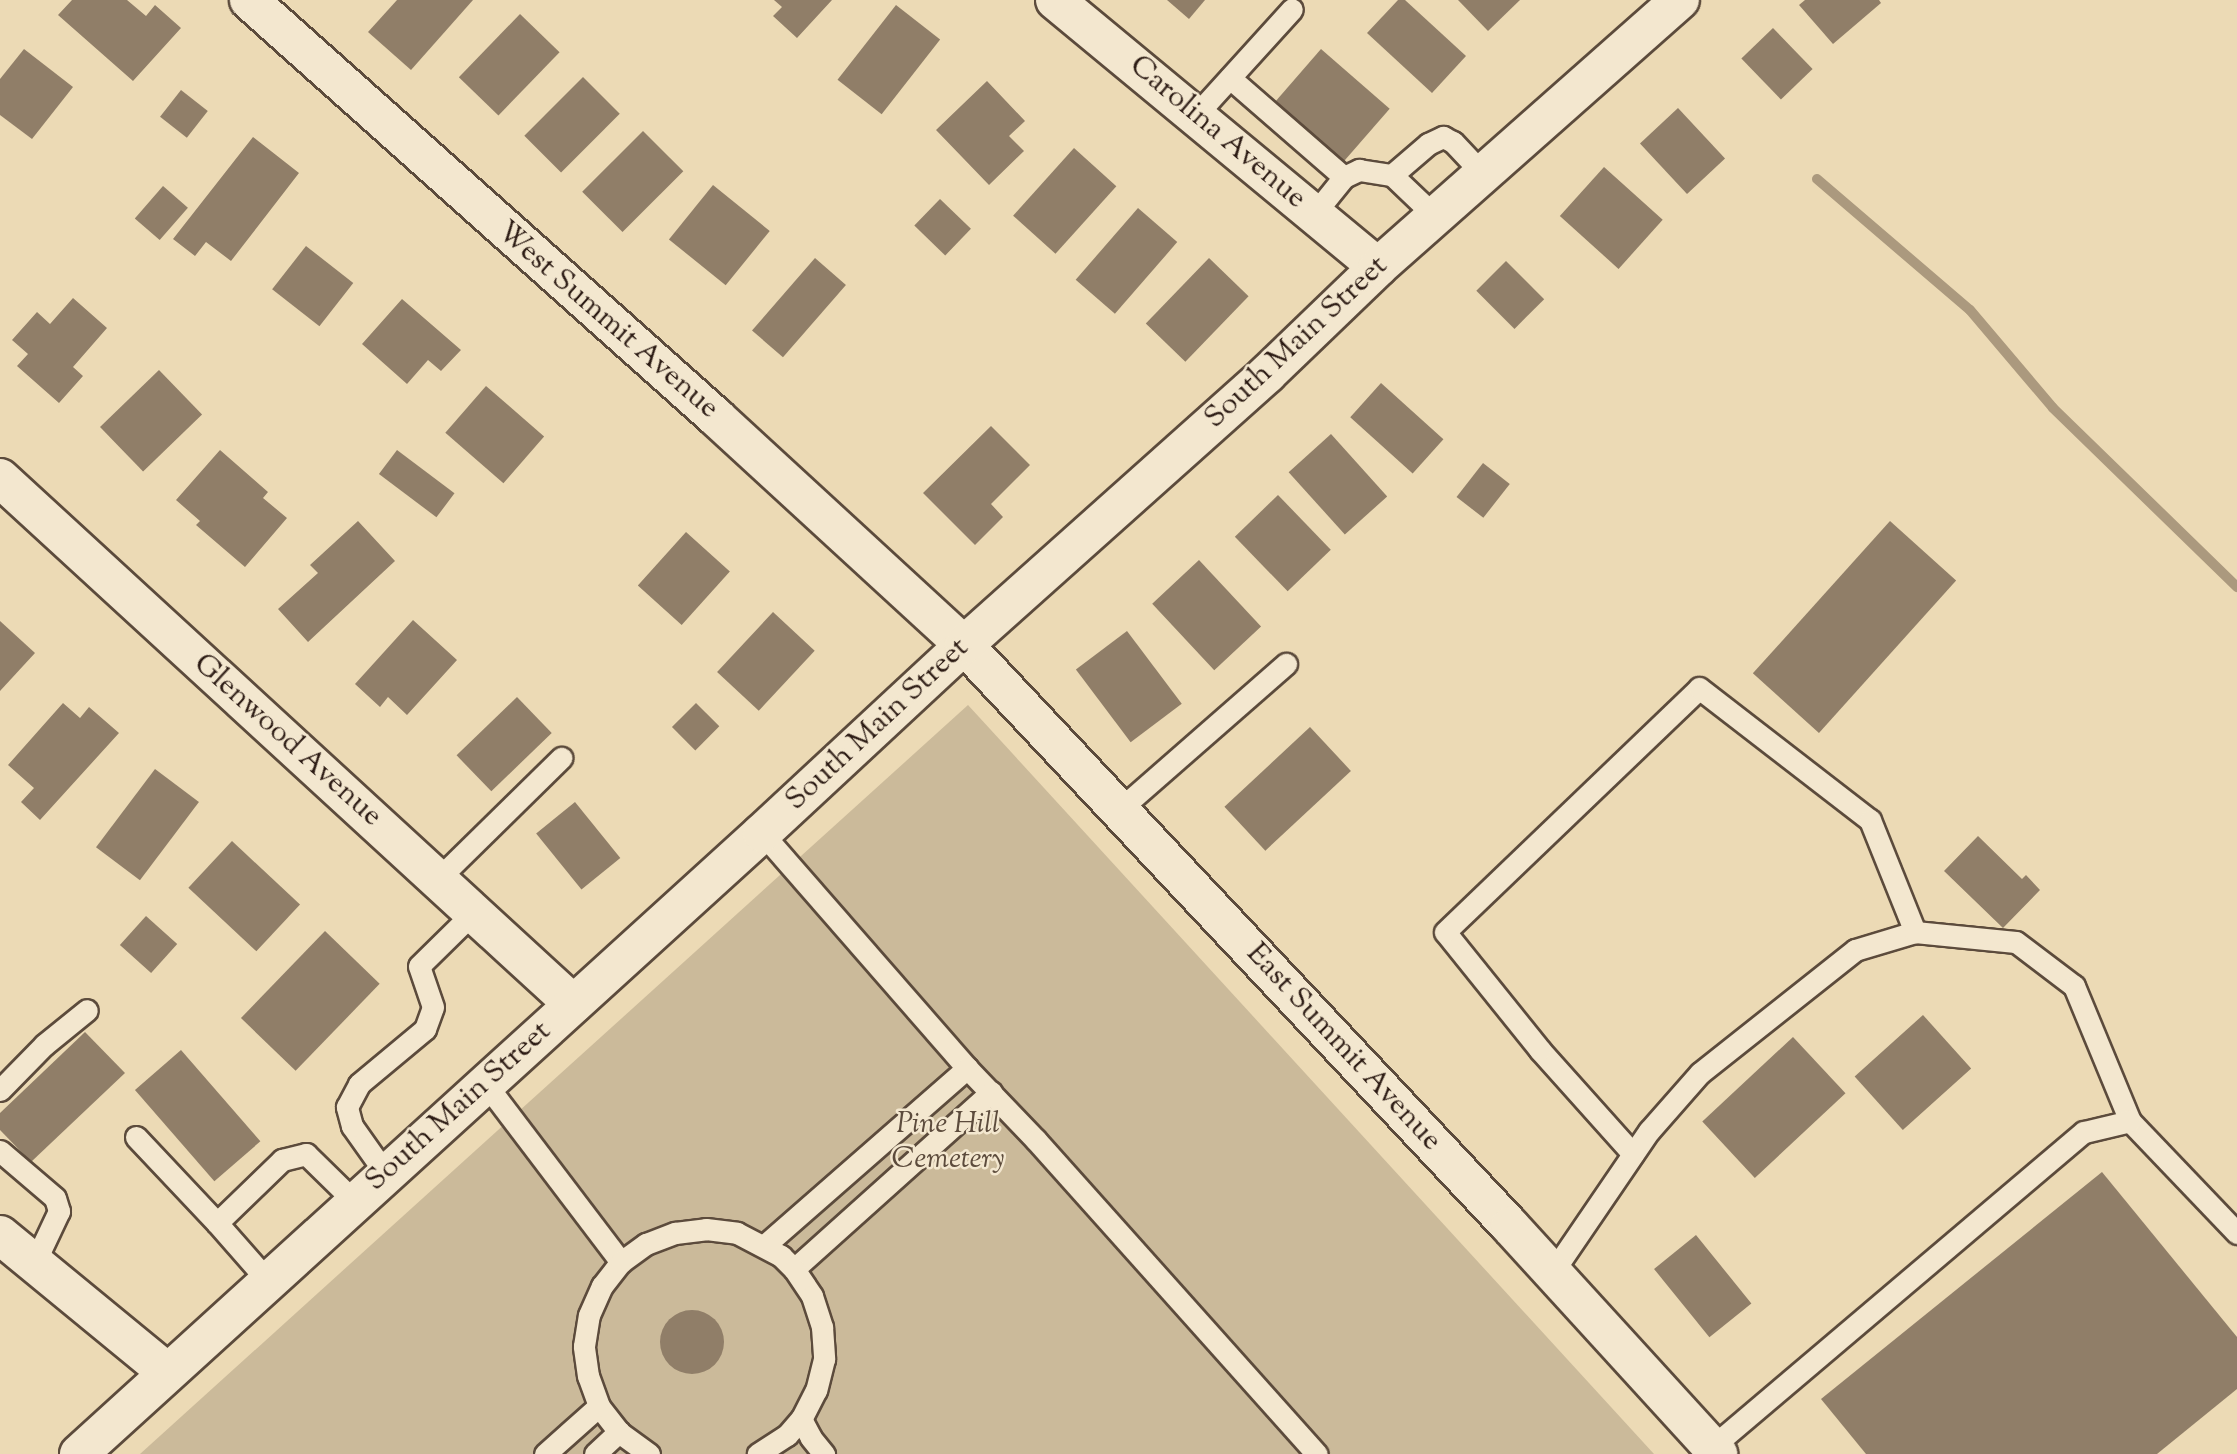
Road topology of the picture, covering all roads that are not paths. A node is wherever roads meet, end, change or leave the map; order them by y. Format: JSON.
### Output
{"nodes":[{"id":1,"x":249,"y":0,"type":"edge"},
{"id":2,"x":1055,"y":0,"type":"edge"},
{"id":3,"x":1679,"y":0,"type":"edge"},
{"id":4,"x":1292,"y":9,"type":"dead end"},
{"id":5,"x":1230,"y":78,"type":"junction"},
{"id":6,"x":1195,"y":116,"type":"junction"},
{"id":7,"x":1392,"y":175,"type":"junction"},
{"id":8,"x":1484,"y":175,"type":"junction"},
{"id":9,"x":1344,"y":177,"type":"junction"},
{"id":10,"x":1314,"y":214,"type":"junction"},
{"id":11,"x":1436,"y":217,"type":"junction"},
{"id":12,"x":1378,"y":267,"type":"junction"},
{"id":13,"x":0,"y":478,"type":"edge"},
{"id":14,"x":964,"y":645,"type":"junction"},
{"id":15,"x":1286,"y":664,"type":"dead end"},
{"id":16,"x":561,"y":758,"type":"dead end"},
{"id":17,"x":1119,"y":810,"type":"junction"},
{"id":18,"x":762,"y":833,"type":"junction"},
{"id":19,"x":438,"y":879,"type":"junction"},
{"id":20,"x":474,"y":912,"type":"junction"},
{"id":21,"x":1915,"y":932,"type":"junction"},
{"id":22,"x":573,"y":1004,"type":"junction"},
{"id":23,"x":87,"y":1010,"type":"dead end"},
{"id":24,"x":967,"y":1068,"type":"junction"},
{"id":25,"x":485,"y":1083,"type":"junction"},
{"id":26,"x":0,"y":1090,"type":"edge"},
{"id":27,"x":992,"y":1092,"type":"junction"},
{"id":28,"x":2130,"y":1122,"type":"junction"},
{"id":29,"x":136,"y":1136,"type":"dead end"},
{"id":30,"x":0,"y":1151,"type":"edge"},
{"id":31,"x":1633,"y":1154,"type":"junction"},
{"id":32,"x":386,"y":1174,"type":"junction"},
{"id":33,"x":355,"y":1202,"type":"junction"},
{"id":34,"x":217,"y":1223,"type":"junction"},
{"id":35,"x":2237,"y":1233,"type":"edge"},
{"id":36,"x":0,"y":1234,"type":"edge"},
{"id":37,"x":765,"y":1245,"type":"junction"},
{"id":38,"x":30,"y":1259,"type":"junction"},
{"id":39,"x":621,"y":1262,"type":"junction"},
{"id":40,"x":794,"y":1269,"type":"junction"},
{"id":41,"x":1552,"y":1273,"type":"junction"},
{"id":42,"x":268,"y":1281,"type":"junction"},
{"id":43,"x":168,"y":1373,"type":"junction"},
{"id":44,"x":599,"y":1406,"type":"junction"},
{"id":45,"x":801,"y":1419,"type":"junction"},
{"id":46,"x":619,"y":1432,"type":"junction"},
{"id":47,"x":1715,"y":1451,"type":"edge"},
{"id":48,"x":767,"y":1452,"type":"edge"},
{"id":49,"x":79,"y":1454,"type":"edge"},
{"id":50,"x":545,"y":1454,"type":"edge"},
{"id":51,"x":596,"y":1454,"type":"edge"},
{"id":52,"x":649,"y":1454,"type":"edge"},
{"id":53,"x":824,"y":1454,"type":"edge"},
{"id":54,"x":1317,"y":1454,"type":"edge"}],
"edges":[{"from":1,"to":14,"type":"street","name":"West Summit Avenue"},
{"from":2,"to":6,"type":"street","name":"Carolina Avenue"},
{"from":3,"to":8,"type":"street","name":"South Main Street"},
{"from":4,"to":5,"type":"lane"},
{"from":5,"to":6,"type":"lane"},
{"from":5,"to":9,"type":"lane"},
{"from":6,"to":10,"type":"street","name":"Carolina Avenue"},
{"from":7,"to":8,"type":"lane"},
{"from":7,"to":9,"type":"lane"},
{"from":7,"to":11,"type":"lane"},
{"from":8,"to":11,"type":"street","name":"South Main Street"},
{"from":9,"to":10,"type":"lane"},
{"from":10,"to":12,"type":"street","name":"Carolina Avenue"},
{"from":11,"to":12,"type":"street","name":"South Main Street"},
{"from":12,"to":14,"type":"street","name":"South Main Street"},
{"from":13,"to":19,"type":"street","name":"Glenwood Avenue"},
{"from":14,"to":17,"type":"street","name":"East Summit Avenue"},
{"from":14,"to":18,"type":"street","name":"South Main Street"},
{"from":15,"to":17,"type":"lane"},
{"from":16,"to":19,"type":"lane"},
{"from":17,"to":41,"type":"street","name":"East Summit Avenue"},
{"from":18,"to":22,"type":"street","name":"South Main Street"},
{"from":18,"to":24,"type":"lane"},
{"from":19,"to":20,"type":"street","name":"Glenwood Avenue"},
{"from":20,"to":22,"type":"street","name":"Glenwood Avenue"},
{"from":20,"to":32,"type":"lane"},
{"from":21,"to":28,"type":"lane"},
{"from":21,"to":31,"type":"lane"},
{"from":21,"to":31,"type":"lane"},
{"from":22,"to":25,"type":"street","name":"South Main Street"},
{"from":23,"to":26,"type":"lane"},
{"from":24,"to":27,"type":"lane"},
{"from":24,"to":37,"type":"lane"},
{"from":25,"to":32,"type":"street","name":"South Main Street"},
{"from":25,"to":39,"type":"lane"},
{"from":27,"to":40,"type":"lane"},
{"from":27,"to":54,"type":"lane"},
{"from":28,"to":35,"type":"lane"},
{"from":28,"to":47,"type":"lane"},
{"from":29,"to":34,"type":"lane"},
{"from":30,"to":38,"type":"lane"},
{"from":31,"to":41,"type":"lane"},
{"from":32,"to":33,"type":"street","name":"South Main Street"},
{"from":33,"to":34,"type":"lane"},
{"from":33,"to":42,"type":"street","name":"South Main Street"},
{"from":34,"to":42,"type":"lane"},
{"from":36,"to":38,"type":"street"},
{"from":37,"to":39,"type":"lane"},
{"from":37,"to":40,"type":"lane"},
{"from":38,"to":43,"type":"street"},
{"from":39,"to":44,"type":"lane"},
{"from":40,"to":45,"type":"lane"},
{"from":41,"to":47,"type":"street","name":"East Summit Avenue"},
{"from":42,"to":43,"type":"street","name":"South Main Street"},
{"from":43,"to":49,"type":"street","name":"South Main Street"},
{"from":44,"to":46,"type":"lane"},
{"from":44,"to":50,"type":"lane"},
{"from":45,"to":48,"type":"lane"},
{"from":45,"to":53,"type":"lane"},
{"from":46,"to":51,"type":"lane"},
{"from":46,"to":52,"type":"lane"}]}
